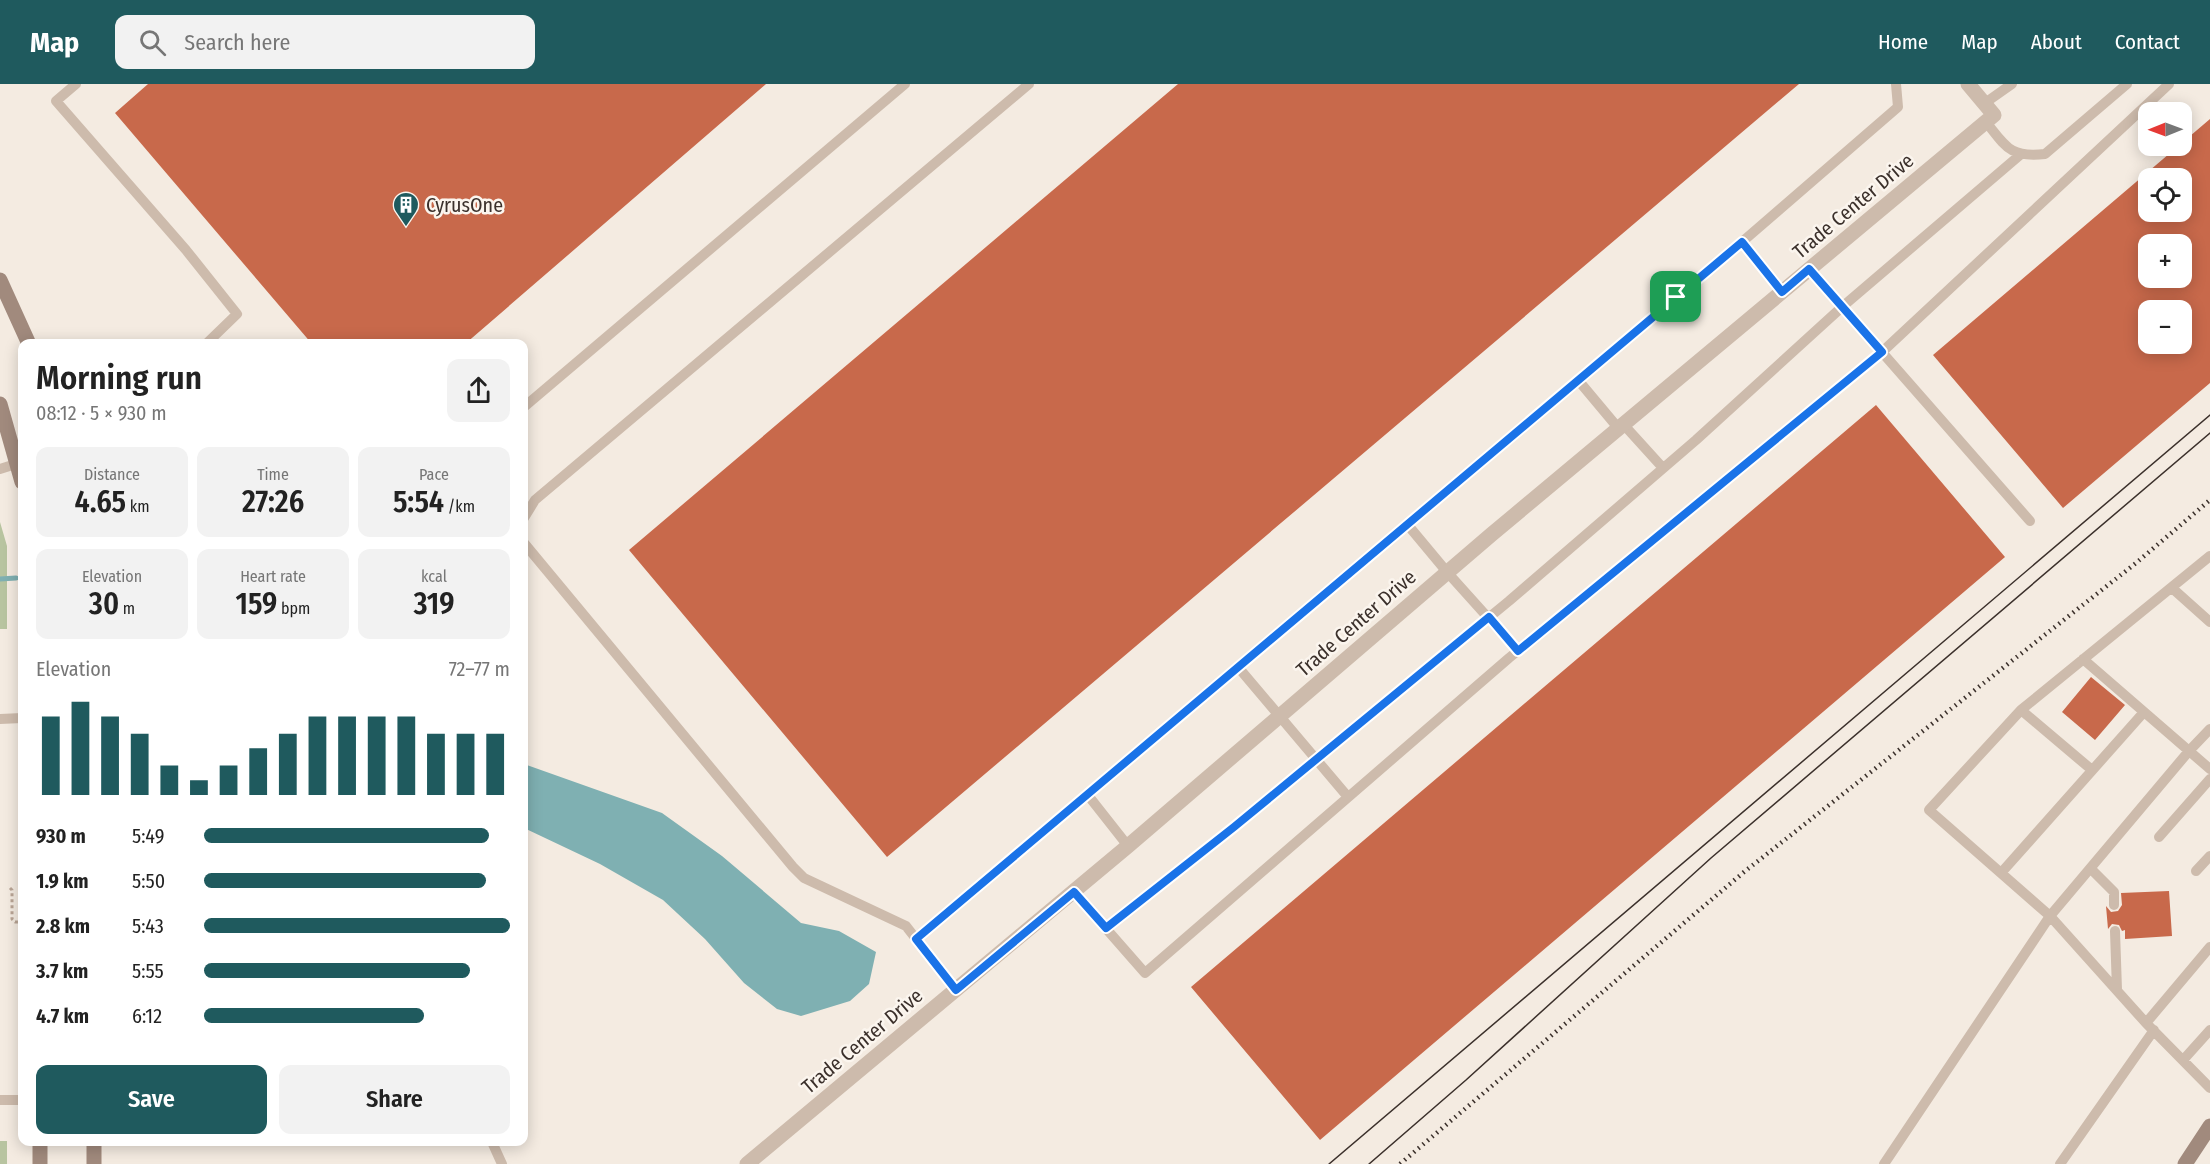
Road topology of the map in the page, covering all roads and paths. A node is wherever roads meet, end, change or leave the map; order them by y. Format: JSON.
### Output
{"nodes":[{"id":1,"x":76,"y":84,"type":"edge"},
{"id":2,"x":905,"y":84,"type":"edge"},
{"id":3,"x":1029,"y":84,"type":"edge"},
{"id":4,"x":1896,"y":84,"type":"edge"},
{"id":5,"x":1968,"y":84,"type":"edge"},
{"id":6,"x":2012,"y":84,"type":"edge"},
{"id":7,"x":2127,"y":84,"type":"edge"},
{"id":8,"x":2169,"y":84,"type":"edge"},
{"id":9,"x":1988,"y":113,"type":"junction"},
{"id":10,"x":2020,"y":155,"type":"junction"},
{"id":11,"x":1742,"y":242,"type":"junction"},
{"id":12,"x":1809,"y":269,"type":"junction"},
{"id":13,"x":0,"y":280,"type":"edge"},
{"id":14,"x":1782,"y":292,"type":"junction"},
{"id":15,"x":1842,"y":307,"type":"junction"},
{"id":16,"x":28,"y":339,"type":"edge"},
{"id":17,"x":211,"y":339,"type":"edge"},
{"id":18,"x":1882,"y":352,"type":"junction"},
{"id":19,"x":1578,"y":380,"type":"junction"},
{"id":20,"x":528,"y":403,"type":"edge"},
{"id":21,"x":0,"y":404,"type":"edge"},
{"id":22,"x":1621,"y":427,"type":"junction"},
{"id":23,"x":18,"y":456,"type":"edge"},
{"id":24,"x":18,"y":463,"type":"edge"},
{"id":25,"x":1663,"y":468,"type":"junction"},
{"id":26,"x":0,"y":469,"type":"edge"},
{"id":27,"x":528,"y":511,"type":"edge"},
{"id":28,"x":2030,"y":520,"type":"dead end"},
{"id":29,"x":1407,"y":524,"type":"junction"},
{"id":30,"x":528,"y":548,"type":"edge"},
{"id":31,"x":2210,"y":556,"type":"edge"},
{"id":32,"x":1447,"y":573,"type":"junction"},
{"id":33,"x":2172,"y":588,"type":"junction"},
{"id":34,"x":1489,"y":617,"type":"junction"},
{"id":35,"x":2210,"y":622,"type":"edge"},
{"id":36,"x":1518,"y":651,"type":"junction"},
{"id":37,"x":2083,"y":659,"type":"junction"},
{"id":38,"x":1238,"y":667,"type":"junction"},
{"id":39,"x":2021,"y":710,"type":"junction"},
{"id":40,"x":2144,"y":712,"type":"junction"},
{"id":41,"x":1280,"y":717,"type":"junction"},
{"id":42,"x":18,"y":718,"type":"edge"},
{"id":43,"x":0,"y":719,"type":"edge"},
{"id":44,"x":2210,"y":729,"type":"edge"},
{"id":45,"x":2189,"y":751,"type":"junction"},
{"id":46,"x":1317,"y":759,"type":"junction"},
{"id":47,"x":2210,"y":769,"type":"edge"},
{"id":48,"x":2092,"y":770,"type":"junction"},
{"id":49,"x":2210,"y":779,"type":"edge"},
{"id":50,"x":1087,"y":794,"type":"junction"},
{"id":51,"x":1348,"y":797,"type":"junction"},
{"id":52,"x":2158,"y":837,"type":"dead end"},
{"id":53,"x":1128,"y":846,"type":"junction"},
{"id":54,"x":2210,"y":855,"type":"edge"},
{"id":55,"x":2091,"y":869,"type":"junction"},
{"id":56,"x":2196,"y":871,"type":"dead end"},
{"id":57,"x":2001,"y":873,"type":"junction"},
{"id":58,"x":10,"y":888,"type":"dead end"},
{"id":59,"x":1074,"y":892,"type":"junction"},
{"id":60,"x":2114,"y":905,"type":"dead end"},
{"id":61,"x":2050,"y":916,"type":"junction"},
{"id":62,"x":18,"y":922,"type":"edge"},
{"id":63,"x":1106,"y":928,"type":"junction"},
{"id":64,"x":2115,"y":931,"type":"dead end"},
{"id":65,"x":916,"y":939,"type":"junction"},
{"id":66,"x":2210,"y":947,"type":"edge"},
{"id":67,"x":956,"y":990,"type":"junction"},
{"id":68,"x":2116,"y":990,"type":"junction"},
{"id":69,"x":2150,"y":1026,"type":"junction"},
{"id":70,"x":2210,"y":1030,"type":"edge"},
{"id":71,"x":2184,"y":1059,"type":"junction"},
{"id":72,"x":2210,"y":1088,"type":"edge"},
{"id":73,"x":0,"y":1100,"type":"edge"},
{"id":74,"x":18,"y":1100,"type":"edge"},
{"id":75,"x":2210,"y":1126,"type":"edge"},
{"id":76,"x":40,"y":1146,"type":"edge"},
{"id":77,"x":93,"y":1146,"type":"edge"},
{"id":78,"x":494,"y":1146,"type":"edge"},
{"id":79,"x":756,"y":1161,"type":"edge"},
{"id":80,"x":40,"y":1164,"type":"edge"},
{"id":81,"x":94,"y":1164,"type":"edge"},
{"id":82,"x":502,"y":1164,"type":"edge"},
{"id":83,"x":1884,"y":1164,"type":"edge"},
{"id":84,"x":2060,"y":1164,"type":"edge"},
{"id":85,"x":2185,"y":1164,"type":"edge"}],
"edges":[{"from":1,"to":17,"type":"lane"},
{"from":2,"to":20,"type":"lane"},
{"from":3,"to":27,"type":"lane"},
{"from":4,"to":11,"type":"lane"},
{"from":5,"to":9,"type":"street"},
{"from":6,"to":9,"type":"lane"},
{"from":7,"to":10,"type":"lane"},
{"from":8,"to":18,"type":"lane"},
{"from":9,"to":10,"type":"lane"},
{"from":9,"to":12,"type":"street","name":"Trade Center Drive"},
{"from":10,"to":15,"type":"lane"},
{"from":11,"to":14,"type":"lane"},
{"from":11,"to":19,"type":"lane"},
{"from":12,"to":14,"type":"street","name":"Trade Center Drive"},
{"from":12,"to":15,"type":"lane"},
{"from":13,"to":16,"type":"main road"},
{"from":14,"to":22,"type":"street","name":"Trade Center Drive"},
{"from":15,"to":18,"type":"lane"},
{"from":15,"to":25,"type":"lane"},
{"from":18,"to":28,"type":"lane"},
{"from":18,"to":36,"type":"lane"},
{"from":19,"to":22,"type":"lane"},
{"from":19,"to":29,"type":"lane"},
{"from":21,"to":23,"type":"main road"},
{"from":22,"to":25,"type":"lane"},
{"from":22,"to":32,"type":"street","name":"Trade Center Drive"},
{"from":24,"to":26,"type":"lane"},
{"from":25,"to":34,"type":"lane"},
{"from":29,"to":32,"type":"lane"},
{"from":29,"to":38,"type":"lane"},
{"from":30,"to":65,"type":"lane"},
{"from":31,"to":33,"type":"lane"},
{"from":32,"to":34,"type":"lane"},
{"from":32,"to":41,"type":"street","name":"Trade Center Drive"},
{"from":33,"to":35,"type":"lane"},
{"from":33,"to":37,"type":"lane"},
{"from":34,"to":36,"type":"lane"},
{"from":34,"to":46,"type":"lane"},
{"from":36,"to":51,"type":"lane"},
{"from":37,"to":39,"type":"lane"},
{"from":37,"to":40,"type":"lane"},
{"from":38,"to":41,"type":"lane"},
{"from":38,"to":50,"type":"lane"},
{"from":39,"to":48,"type":"lane"},
{"from":39,"to":57,"type":"lane"},
{"from":40,"to":45,"type":"lane"},
{"from":40,"to":48,"type":"lane"},
{"from":41,"to":46,"type":"lane"},
{"from":41,"to":53,"type":"street","name":"Trade Center Drive"},
{"from":42,"to":43,"type":"lane"},
{"from":44,"to":45,"type":"lane"},
{"from":45,"to":47,"type":"lane"},
{"from":45,"to":55,"type":"lane"},
{"from":46,"to":51,"type":"lane"},
{"from":46,"to":63,"type":"lane"},
{"from":48,"to":57,"type":"lane"},
{"from":49,"to":52,"type":"lane"},
{"from":50,"to":53,"type":"lane"},
{"from":50,"to":65,"type":"lane"},
{"from":51,"to":63,"type":"lane"},
{"from":53,"to":59,"type":"street","name":"Trade Center Drive"},
{"from":54,"to":56,"type":"lane"},
{"from":55,"to":60,"type":"lane"},
{"from":55,"to":61,"type":"lane"},
{"from":57,"to":61,"type":"lane"},
{"from":58,"to":62,"type":"path"},
{"from":59,"to":63,"type":"lane"},
{"from":59,"to":67,"type":"street","name":"Trade Center Drive"},
{"from":61,"to":68,"type":"lane"},
{"from":61,"to":83,"type":"lane"},
{"from":64,"to":68,"type":"lane"},
{"from":65,"to":67,"type":"lane"},
{"from":66,"to":69,"type":"lane"},
{"from":67,"to":79,"type":"street","name":"Trade Center Drive"},
{"from":68,"to":69,"type":"lane"},
{"from":69,"to":71,"type":"lane"},
{"from":69,"to":84,"type":"lane"},
{"from":70,"to":71,"type":"lane"},
{"from":71,"to":72,"type":"lane"},
{"from":73,"to":74,"type":"lane"},
{"from":75,"to":85,"type":"main road"},
{"from":76,"to":80,"type":"main road"},
{"from":77,"to":81,"type":"main road"},
{"from":78,"to":82,"type":"lane"}]}
